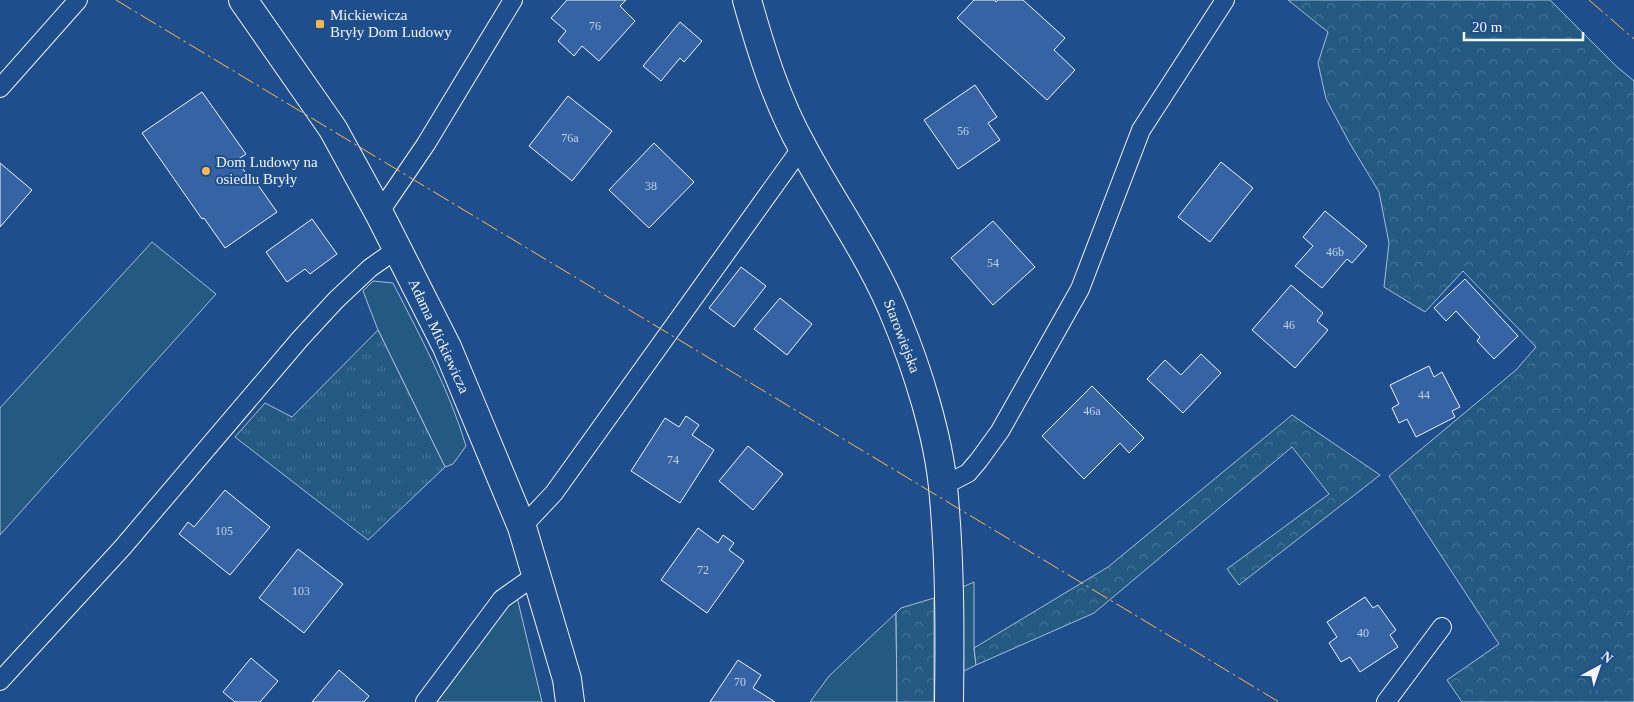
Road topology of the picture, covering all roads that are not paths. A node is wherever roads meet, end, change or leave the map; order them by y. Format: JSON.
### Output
{"nodes":[{"id":1,"x":78,"y":0,"type":"edge"},
{"id":2,"x":243,"y":0,"type":"edge"},
{"id":3,"x":513,"y":0,"type":"edge"},
{"id":4,"x":747,"y":0,"type":"edge"},
{"id":5,"x":1226,"y":0,"type":"edge"},
{"id":6,"x":0,"y":88,"type":"edge"},
{"id":7,"x":802,"y":147,"type":"junction"},
{"id":8,"x":379,"y":213,"type":"junction"},
{"id":9,"x":397,"y":249,"type":"junction"},
{"id":10,"x":943,"y":486,"type":"junction"},
{"id":11,"x":522,"y":527,"type":"junction"},
{"id":12,"x":536,"y":575,"type":"junction"},
{"id":13,"x":1442,"y":627,"type":"dead end"},
{"id":14,"x":0,"y":681,"type":"edge"},
{"id":15,"x":425,"y":702,"type":"edge"},
{"id":16,"x":570,"y":702,"type":"edge"},
{"id":17,"x":949,"y":702,"type":"edge"},
{"id":18,"x":1386,"y":702,"type":"edge"}],
"edges":[{"from":1,"to":6,"type":"lane"},
{"from":2,"to":8,"type":"street","name":"Adama Mickiewicza"},
{"from":3,"to":8,"type":"lane"},
{"from":4,"to":7,"type":"street","name":"Starowiejska"},
{"from":5,"to":10,"type":"lane"},
{"from":7,"to":10,"type":"street","name":"Starowiejska"},
{"from":7,"to":11,"type":"lane"},
{"from":8,"to":9,"type":"street","name":"Adama Mickiewicza"},
{"from":9,"to":11,"type":"street","name":"Adama Mickiewicza"},
{"from":9,"to":14,"type":"lane"},
{"from":10,"to":17,"type":"street","name":"Starowiejska"},
{"from":11,"to":12,"type":"street","name":"Adama Mickiewicza"},
{"from":12,"to":15,"type":"lane"},
{"from":12,"to":16,"type":"street","name":"Adama Mickiewicza"},
{"from":13,"to":18,"type":"lane"}]}
